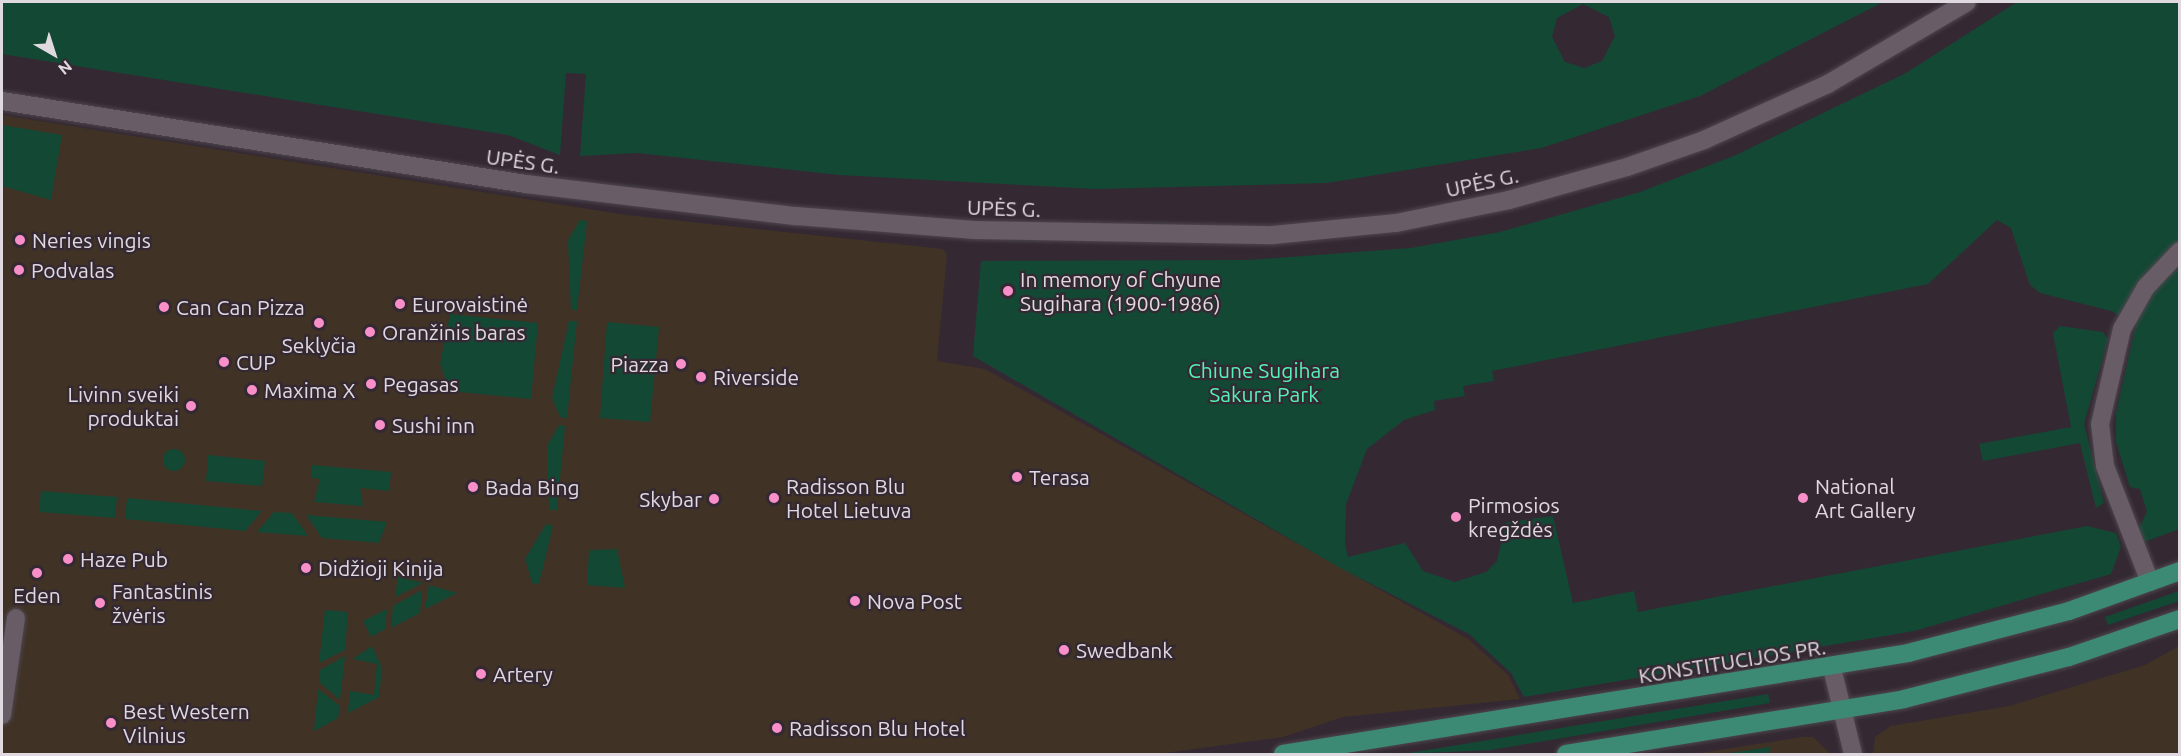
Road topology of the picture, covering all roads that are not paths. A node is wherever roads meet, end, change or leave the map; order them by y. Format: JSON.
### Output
{"nodes":[{"id":1,"x":1967,"y":2,"type":"edge"},
{"id":2,"x":2,"y":101,"type":"edge"},
{"id":3,"x":2180,"y":251,"type":"edge"},
{"id":4,"x":2180,"y":571,"type":"edge"},
{"id":5,"x":2150,"y":582,"type":"junction"},
{"id":6,"x":16,"y":618,"type":"dead end"},
{"id":7,"x":2180,"y":619,"type":"edge"},
{"id":8,"x":1832,"y":668,"type":"junction"},
{"id":9,"x":1842,"y":711,"type":"junction"},
{"id":10,"x":2,"y":715,"type":"edge"},
{"id":11,"x":1283,"y":754,"type":"edge"},
{"id":12,"x":1566,"y":754,"type":"edge"},
{"id":13,"x":1853,"y":754,"type":"edge"}],
"edges":[{"from":1,"to":2,"type":"street","name":"UPĖS G."},
{"from":3,"to":5,"type":"street"},
{"from":4,"to":5,"type":"main road","name":"KONSTITUCIJOS PR."},
{"from":5,"to":8,"type":"main road","name":"KONSTITUCIJOS PR."},
{"from":6,"to":10,"type":"street"},
{"from":7,"to":9,"type":"main road"},
{"from":8,"to":9,"type":"street"},
{"from":8,"to":11,"type":"main road","name":"KONSTITUCIJOS PR."},
{"from":9,"to":12,"type":"main road"},
{"from":9,"to":13,"type":"street"}]}
